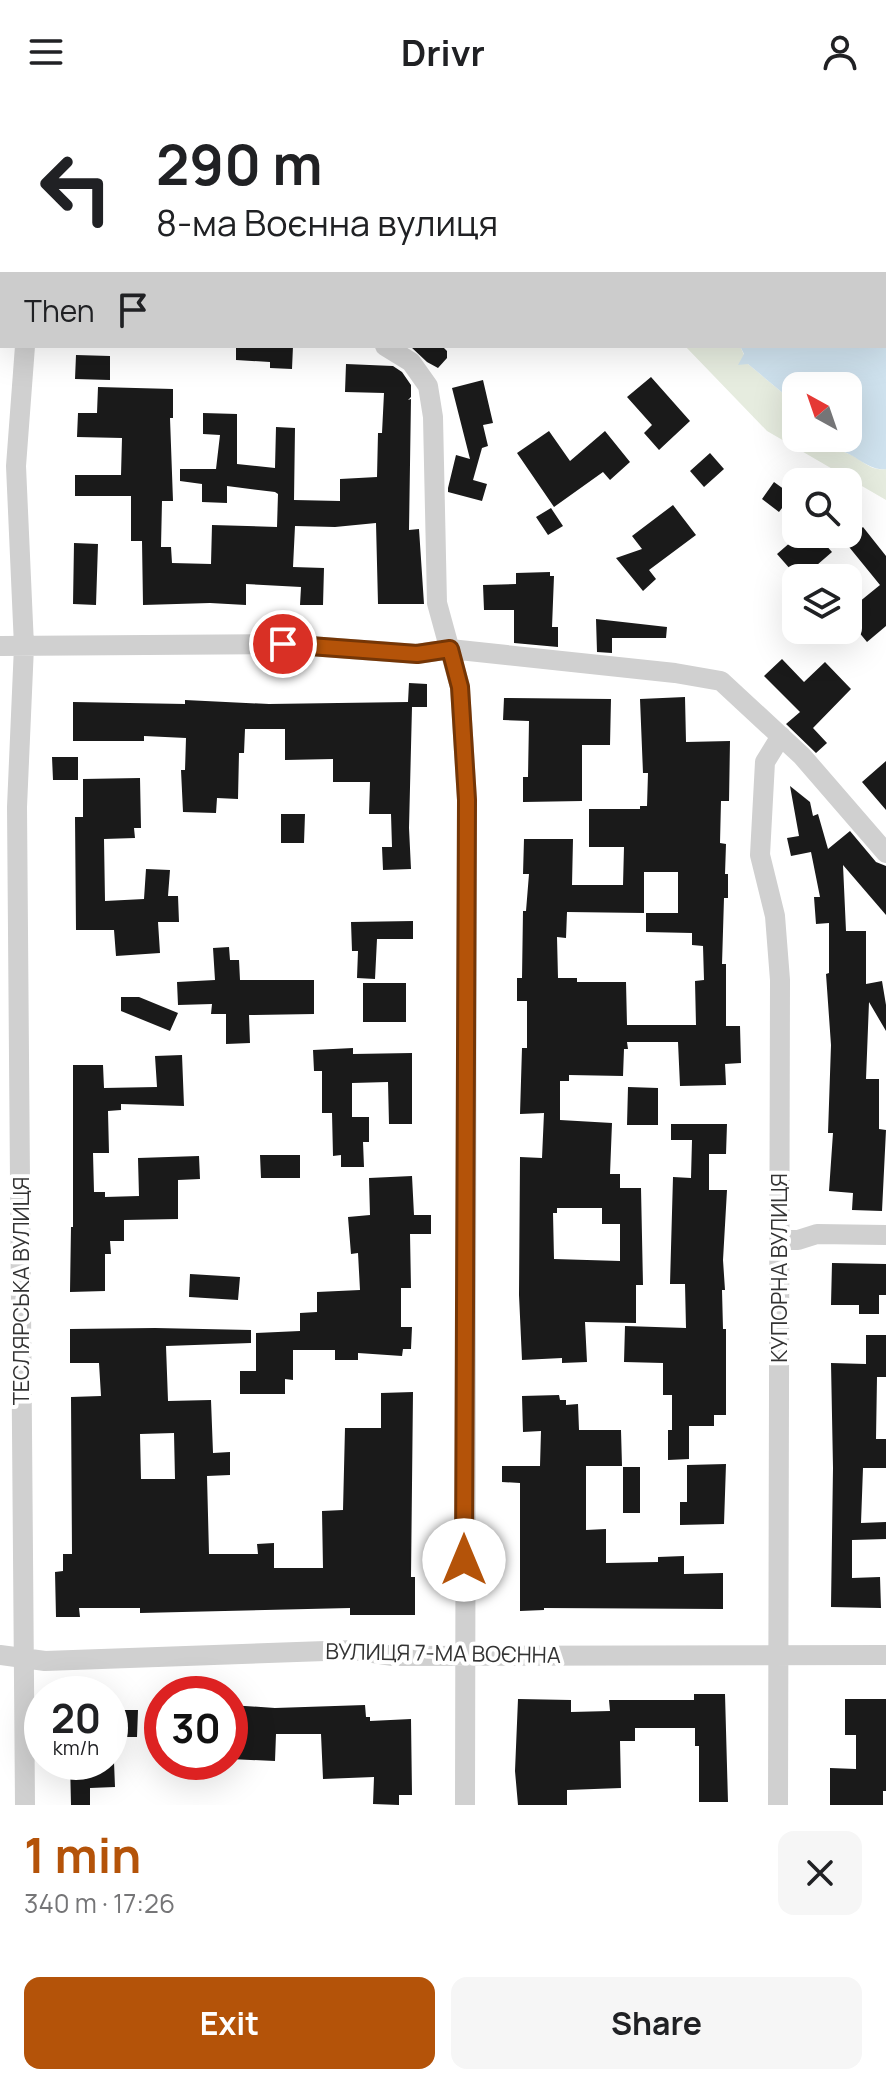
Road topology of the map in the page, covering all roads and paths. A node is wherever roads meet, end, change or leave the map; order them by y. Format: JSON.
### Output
{"nodes":[{"id":1,"x":25,"y":348,"type":"edge"},
{"id":2,"x":388,"y":348,"type":"edge"},
{"id":3,"x":0,"y":646,"type":"edge"},
{"id":4,"x":24,"y":646,"type":"junction"},
{"id":5,"x":450,"y":649,"type":"junction"},
{"id":6,"x":781,"y":736,"type":"junction"},
{"id":7,"x":886,"y":853,"type":"edge"},
{"id":8,"x":886,"y":1235,"type":"edge"},
{"id":9,"x":780,"y":1240,"type":"junction"},
{"id":10,"x":778,"y":1654,"type":"junction"},
{"id":11,"x":0,"y":1655,"type":"edge"},
{"id":12,"x":464,"y":1655,"type":"junction"},
{"id":13,"x":886,"y":1655,"type":"edge"},
{"id":14,"x":24,"y":1659,"type":"junction"},
{"id":15,"x":25,"y":1805,"type":"edge"},
{"id":16,"x":465,"y":1805,"type":"edge"},
{"id":17,"x":778,"y":1805,"type":"edge"}],
"edges":[{"from":1,"to":4,"type":"street","name":"ТЕСЛЯРСЬКА ВУЛИЦЯ"},
{"from":2,"to":5,"type":"street"},
{"from":3,"to":4,"type":"street"},
{"from":4,"to":5,"type":"street"},
{"from":4,"to":14,"type":"street","name":"ТЕСЛЯРСЬКА ВУЛИЦЯ"},
{"from":5,"to":6,"type":"street"},
{"from":5,"to":12,"type":"street"},
{"from":6,"to":7,"type":"street"},
{"from":6,"to":9,"type":"street","name":"КУПОРНА ВУЛИЦЯ"},
{"from":8,"to":9,"type":"street"},
{"from":9,"to":10,"type":"street","name":"КУПОРНА ВУЛИЦЯ"},
{"from":10,"to":12,"type":"street","name":"ВУЛИЦЯ 7-МА ВОЄННА"},
{"from":10,"to":13,"type":"street","name":"ВУЛИЦЯ 7-МА ВОЄННА"},
{"from":10,"to":17,"type":"street","name":"КУПОРНА ВУЛИЦЯ"},
{"from":11,"to":14,"type":"street","name":"ВУЛИЦЯ 7-МА ВОЄННА"},
{"from":12,"to":14,"type":"street","name":"ВУЛИЦЯ 7-МА ВОЄННА"},
{"from":12,"to":16,"type":"street"},
{"from":14,"to":15,"type":"street","name":"ТЕСЛЯРСЬКА ВУЛИЦЯ"}]}
